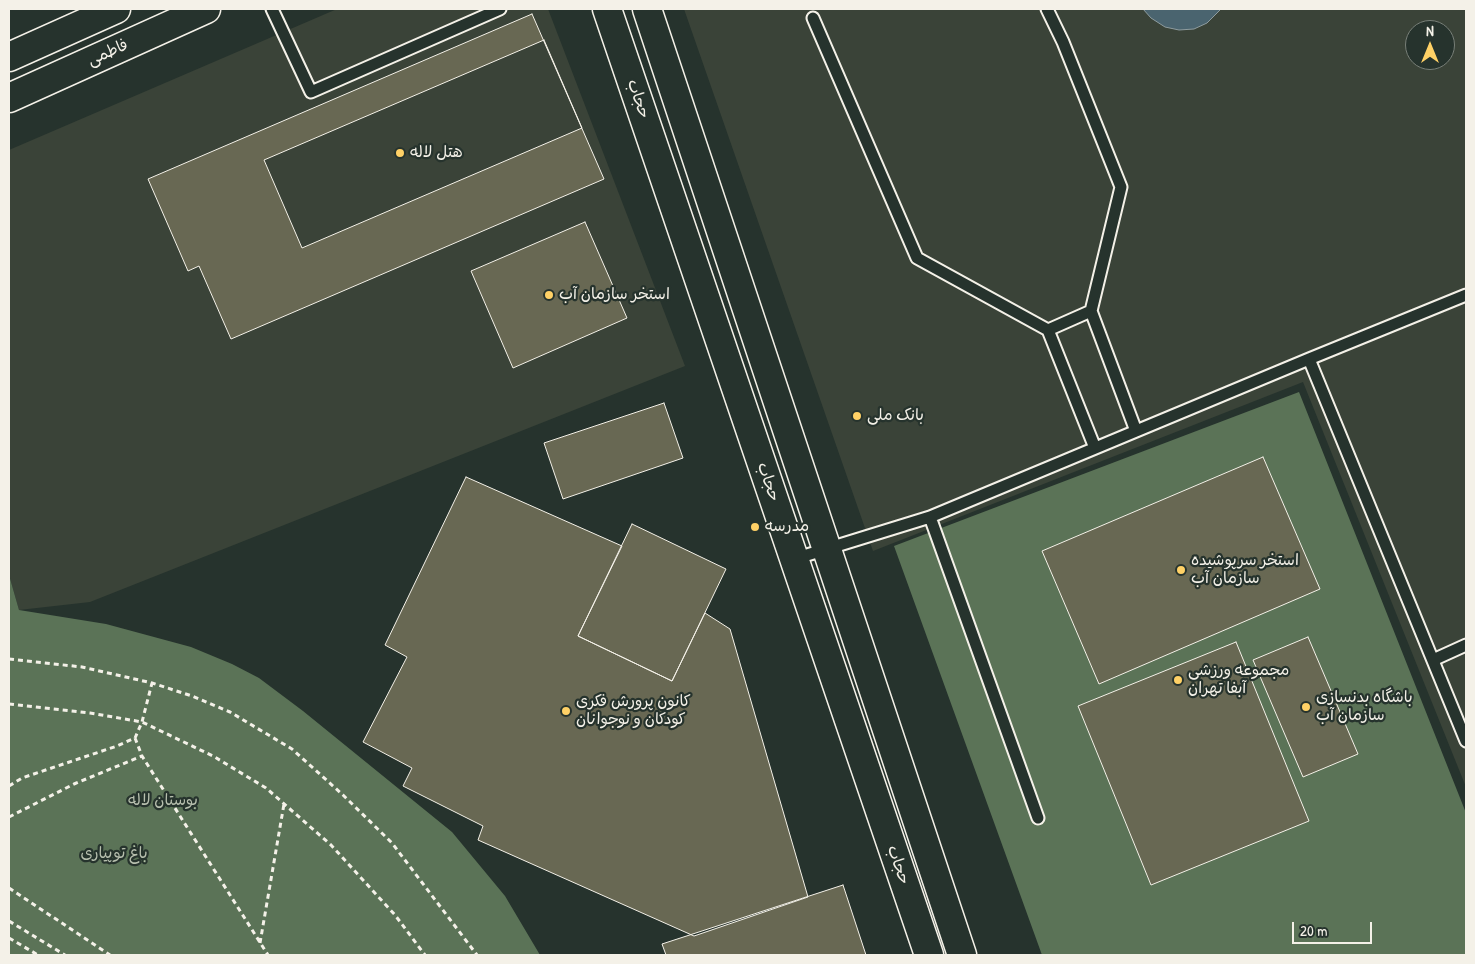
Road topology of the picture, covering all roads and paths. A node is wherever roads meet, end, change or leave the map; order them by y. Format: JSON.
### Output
{"nodes":[{"id":1,"x":116,"y":9,"type":"edge"},
{"id":2,"x":206,"y":9,"type":"edge"},
{"id":3,"x":272,"y":9,"type":"edge"},
{"id":4,"x":500,"y":9,"type":"edge"},
{"id":5,"x":607,"y":9,"type":"edge"},
{"id":6,"x":646,"y":9,"type":"edge"},
{"id":7,"x":1047,"y":9,"type":"edge"},
{"id":8,"x":813,"y":18,"type":"dead end"},
{"id":9,"x":9,"y":57,"type":"edge"},
{"id":10,"x":9,"y":98,"type":"edge"},
{"id":11,"x":1466,"y":295,"type":"edge"},
{"id":12,"x":1091,"y":311,"type":"junction"},
{"id":13,"x":1048,"y":330,"type":"junction"},
{"id":14,"x":1309,"y":358,"type":"junction"},
{"id":15,"x":1136,"y":431,"type":"junction"},
{"id":16,"x":1095,"y":448,"type":"junction"},
{"id":17,"x":930,"y":517,"type":"junction"},
{"id":18,"x":826,"y":548,"type":"junction"},
{"id":19,"x":794,"y":558,"type":"junction"},
{"id":20,"x":1466,"y":645,"type":"edge"},
{"id":21,"x":9,"y":659,"type":"edge"},
{"id":22,"x":1433,"y":660,"type":"junction"},
{"id":23,"x":152,"y":683,"type":"junction"},
{"id":24,"x":9,"y":704,"type":"edge"},
{"id":25,"x":142,"y":722,"type":"junction"},
{"id":26,"x":135,"y":738,"type":"junction"},
{"id":27,"x":1466,"y":741,"type":"edge"},
{"id":28,"x":142,"y":756,"type":"junction"},
{"id":29,"x":9,"y":786,"type":"edge"},
{"id":30,"x":284,"y":804,"type":"junction"},
{"id":31,"x":9,"y":817,"type":"edge"},
{"id":32,"x":1038,"y":818,"type":"dead end"},
{"id":33,"x":9,"y":888,"type":"edge"},
{"id":34,"x":9,"y":921,"type":"edge"},
{"id":35,"x":9,"y":938,"type":"edge"},
{"id":36,"x":260,"y":943,"type":"junction"},
{"id":37,"x":38,"y":955,"type":"edge"},
{"id":38,"x":65,"y":955,"type":"edge"},
{"id":39,"x":110,"y":955,"type":"edge"},
{"id":40,"x":268,"y":955,"type":"edge"},
{"id":41,"x":425,"y":955,"type":"edge"},
{"id":42,"x":477,"y":955,"type":"edge"},
{"id":43,"x":929,"y":955,"type":"edge"},
{"id":44,"x":962,"y":955,"type":"edge"}],
"edges":[{"from":1,"to":9,"type":"main road"},
{"from":2,"to":10,"type":"main road","name":"فاطمی"},
{"from":3,"to":4,"type":"lane"},
{"from":5,"to":19,"type":"main road","name":"حجاب"},
{"from":6,"to":18,"type":"main road","name":"حجاب"},
{"from":7,"to":12,"type":"lane"},
{"from":8,"to":13,"type":"lane"},
{"from":11,"to":14,"type":"lane"},
{"from":12,"to":13,"type":"lane"},
{"from":12,"to":15,"type":"lane"},
{"from":13,"to":16,"type":"lane"},
{"from":14,"to":15,"type":"lane"},
{"from":14,"to":22,"type":"lane"},
{"from":15,"to":16,"type":"lane"},
{"from":16,"to":17,"type":"lane"},
{"from":17,"to":18,"type":"lane"},
{"from":17,"to":32,"type":"lane"},
{"from":18,"to":19,"type":"lane"},
{"from":18,"to":44,"type":"main road","name":"حجاب"},
{"from":19,"to":43,"type":"main road","name":"حجاب"},
{"from":20,"to":22,"type":"lane"},
{"from":21,"to":23,"type":"path"},
{"from":22,"to":27,"type":"lane"},
{"from":23,"to":25,"type":"path"},
{"from":23,"to":42,"type":"path"},
{"from":24,"to":25,"type":"path"},
{"from":25,"to":26,"type":"path"},
{"from":25,"to":30,"type":"path"},
{"from":26,"to":28,"type":"path"},
{"from":26,"to":29,"type":"path"},
{"from":28,"to":31,"type":"path"},
{"from":28,"to":36,"type":"path"},
{"from":30,"to":36,"type":"path"},
{"from":30,"to":41,"type":"path"},
{"from":33,"to":39,"type":"path"},
{"from":34,"to":38,"type":"path"},
{"from":35,"to":37,"type":"path"},
{"from":36,"to":40,"type":"path"}]}
